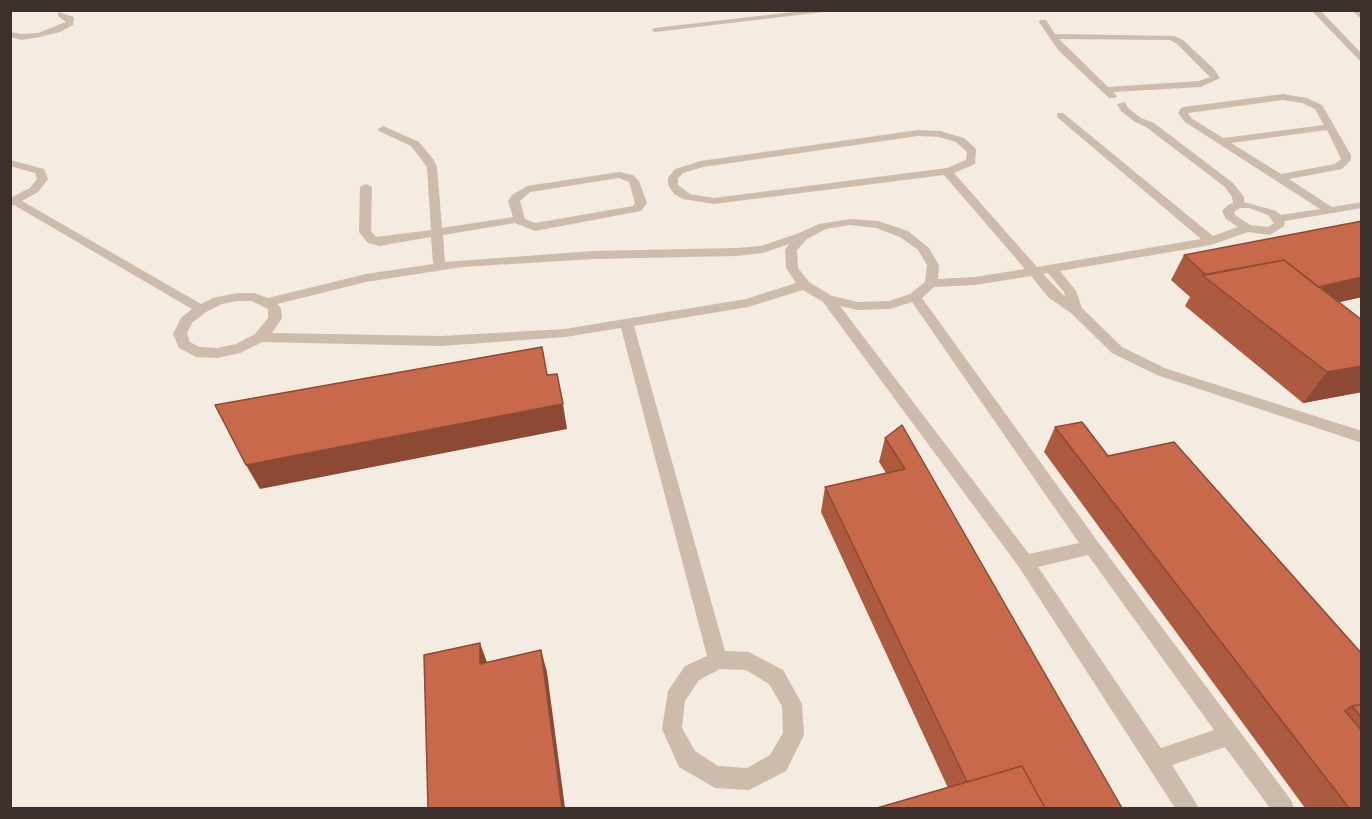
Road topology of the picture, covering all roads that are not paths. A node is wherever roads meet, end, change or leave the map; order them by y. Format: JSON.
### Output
{"nodes":[{"id":1,"x":836,"y":10,"type":"edge"},
{"id":2,"x":1315,"y":10,"type":"edge"},
{"id":3,"x":1356,"y":10,"type":"edge"},
{"id":4,"x":62,"y":14,"type":"dead end"},
{"id":5,"x":1362,"y":15,"type":"edge"},
{"id":6,"x":1043,"y":22,"type":"dead end"},
{"id":7,"x":655,"y":30,"type":"dead end"},
{"id":8,"x":10,"y":34,"type":"edge"},
{"id":9,"x":1052,"y":36,"type":"junction"},
{"id":10,"x":1362,"y":60,"type":"edge"},
{"id":11,"x":1104,"y":90,"type":"junction"},
{"id":12,"x":1060,"y":116,"type":"dead end"},
{"id":13,"x":1330,"y":126,"type":"junction"},
{"id":14,"x":383,"y":129,"type":"dead end"},
{"id":15,"x":1222,"y":141,"type":"junction"},
{"id":16,"x":10,"y":163,"type":"edge"},
{"id":17,"x":947,"y":171,"type":"junction"},
{"id":18,"x":1279,"y":178,"type":"junction"},
{"id":19,"x":366,"y":187,"type":"dead end"},
{"id":20,"x":13,"y":202,"type":"edge"},
{"id":21,"x":1239,"y":205,"type":"junction"},
{"id":22,"x":1362,"y":205,"type":"edge"},
{"id":23,"x":1330,"y":210,"type":"junction"},
{"id":24,"x":519,"y":219,"type":"junction"},
{"id":25,"x":1279,"y":219,"type":"junction"},
{"id":26,"x":1247,"y":228,"type":"junction"},
{"id":27,"x":438,"y":234,"type":"junction"},
{"id":28,"x":803,"y":236,"type":"junction"},
{"id":29,"x":1211,"y":241,"type":"junction"},
{"id":30,"x":439,"y":266,"type":"junction"},
{"id":31,"x":1051,"y":269,"type":"junction"},
{"id":32,"x":1033,"y":272,"type":"junction"},
{"id":33,"x":931,"y":283,"type":"junction"},
{"id":34,"x":804,"y":285,"type":"junction"},
{"id":35,"x":915,"y":297,"type":"junction"},
{"id":36,"x":828,"y":299,"type":"junction"},
{"id":37,"x":267,"y":302,"type":"junction"},
{"id":38,"x":201,"y":309,"type":"junction"},
{"id":39,"x":1076,"y":310,"type":"junction"},
{"id":40,"x":627,"y":325,"type":"junction"},
{"id":41,"x":260,"y":337,"type":"junction"},
{"id":42,"x":1362,"y":437,"type":"edge"},
{"id":43,"x":1092,"y":547,"type":"junction"},
{"id":44,"x":1025,"y":562,"type":"junction"},
{"id":45,"x":718,"y":660,"type":"junction"},
{"id":46,"x":1229,"y":735,"type":"junction"},
{"id":47,"x":1157,"y":760,"type":"junction"},
{"id":48,"x":1188,"y":808,"type":"edge"},
{"id":49,"x":1283,"y":808,"type":"edge"}],
"edges":[{"from":1,"to":7,"type":"street"},
{"from":2,"to":10,"type":"street"},
{"from":3,"to":5,"type":"street"},
{"from":4,"to":8,"type":"street"},
{"from":6,"to":9,"type":"street"},
{"from":9,"to":11,"type":"street"},
{"from":9,"to":11,"type":"street"},
{"from":11,"to":21,"type":"street"},
{"from":12,"to":29,"type":"street"},
{"from":13,"to":15,"type":"street"},
{"from":13,"to":15,"type":"street"},
{"from":13,"to":18,"type":"street"},
{"from":14,"to":27,"type":"street"},
{"from":15,"to":18,"type":"street"},
{"from":16,"to":20,"type":"street"},
{"from":17,"to":17,"type":"street"},
{"from":17,"to":32,"type":"street"},
{"from":18,"to":23,"type":"street"},
{"from":19,"to":27,"type":"street"},
{"from":20,"to":38,"type":"street"},
{"from":21,"to":25,"type":"street"},
{"from":21,"to":26,"type":"street"},
{"from":22,"to":23,"type":"street"},
{"from":23,"to":25,"type":"street"},
{"from":24,"to":24,"type":"street"},
{"from":24,"to":27,"type":"street"},
{"from":25,"to":26,"type":"street"},
{"from":26,"to":29,"type":"street"},
{"from":27,"to":30,"type":"street"},
{"from":28,"to":30,"type":"street"},
{"from":28,"to":33,"type":"street"},
{"from":28,"to":34,"type":"street"},
{"from":29,"to":31,"type":"street"},
{"from":30,"to":37,"type":"street"},
{"from":31,"to":32,"type":"street"},
{"from":31,"to":39,"type":"street"},
{"from":32,"to":33,"type":"street"},
{"from":32,"to":39,"type":"street"},
{"from":33,"to":35,"type":"street"},
{"from":34,"to":36,"type":"street"},
{"from":34,"to":40,"type":"street"},
{"from":35,"to":36,"type":"street"},
{"from":35,"to":43,"type":"street"},
{"from":36,"to":44,"type":"street"},
{"from":37,"to":38,"type":"street"},
{"from":37,"to":41,"type":"street"},
{"from":38,"to":41,"type":"street"},
{"from":39,"to":42,"type":"street"},
{"from":40,"to":41,"type":"street"},
{"from":40,"to":45,"type":"street"},
{"from":43,"to":44,"type":"street"},
{"from":43,"to":46,"type":"street"},
{"from":44,"to":47,"type":"street"},
{"from":45,"to":45,"type":"street"},
{"from":46,"to":47,"type":"street"},
{"from":46,"to":49,"type":"street"},
{"from":47,"to":48,"type":"street"}]}
